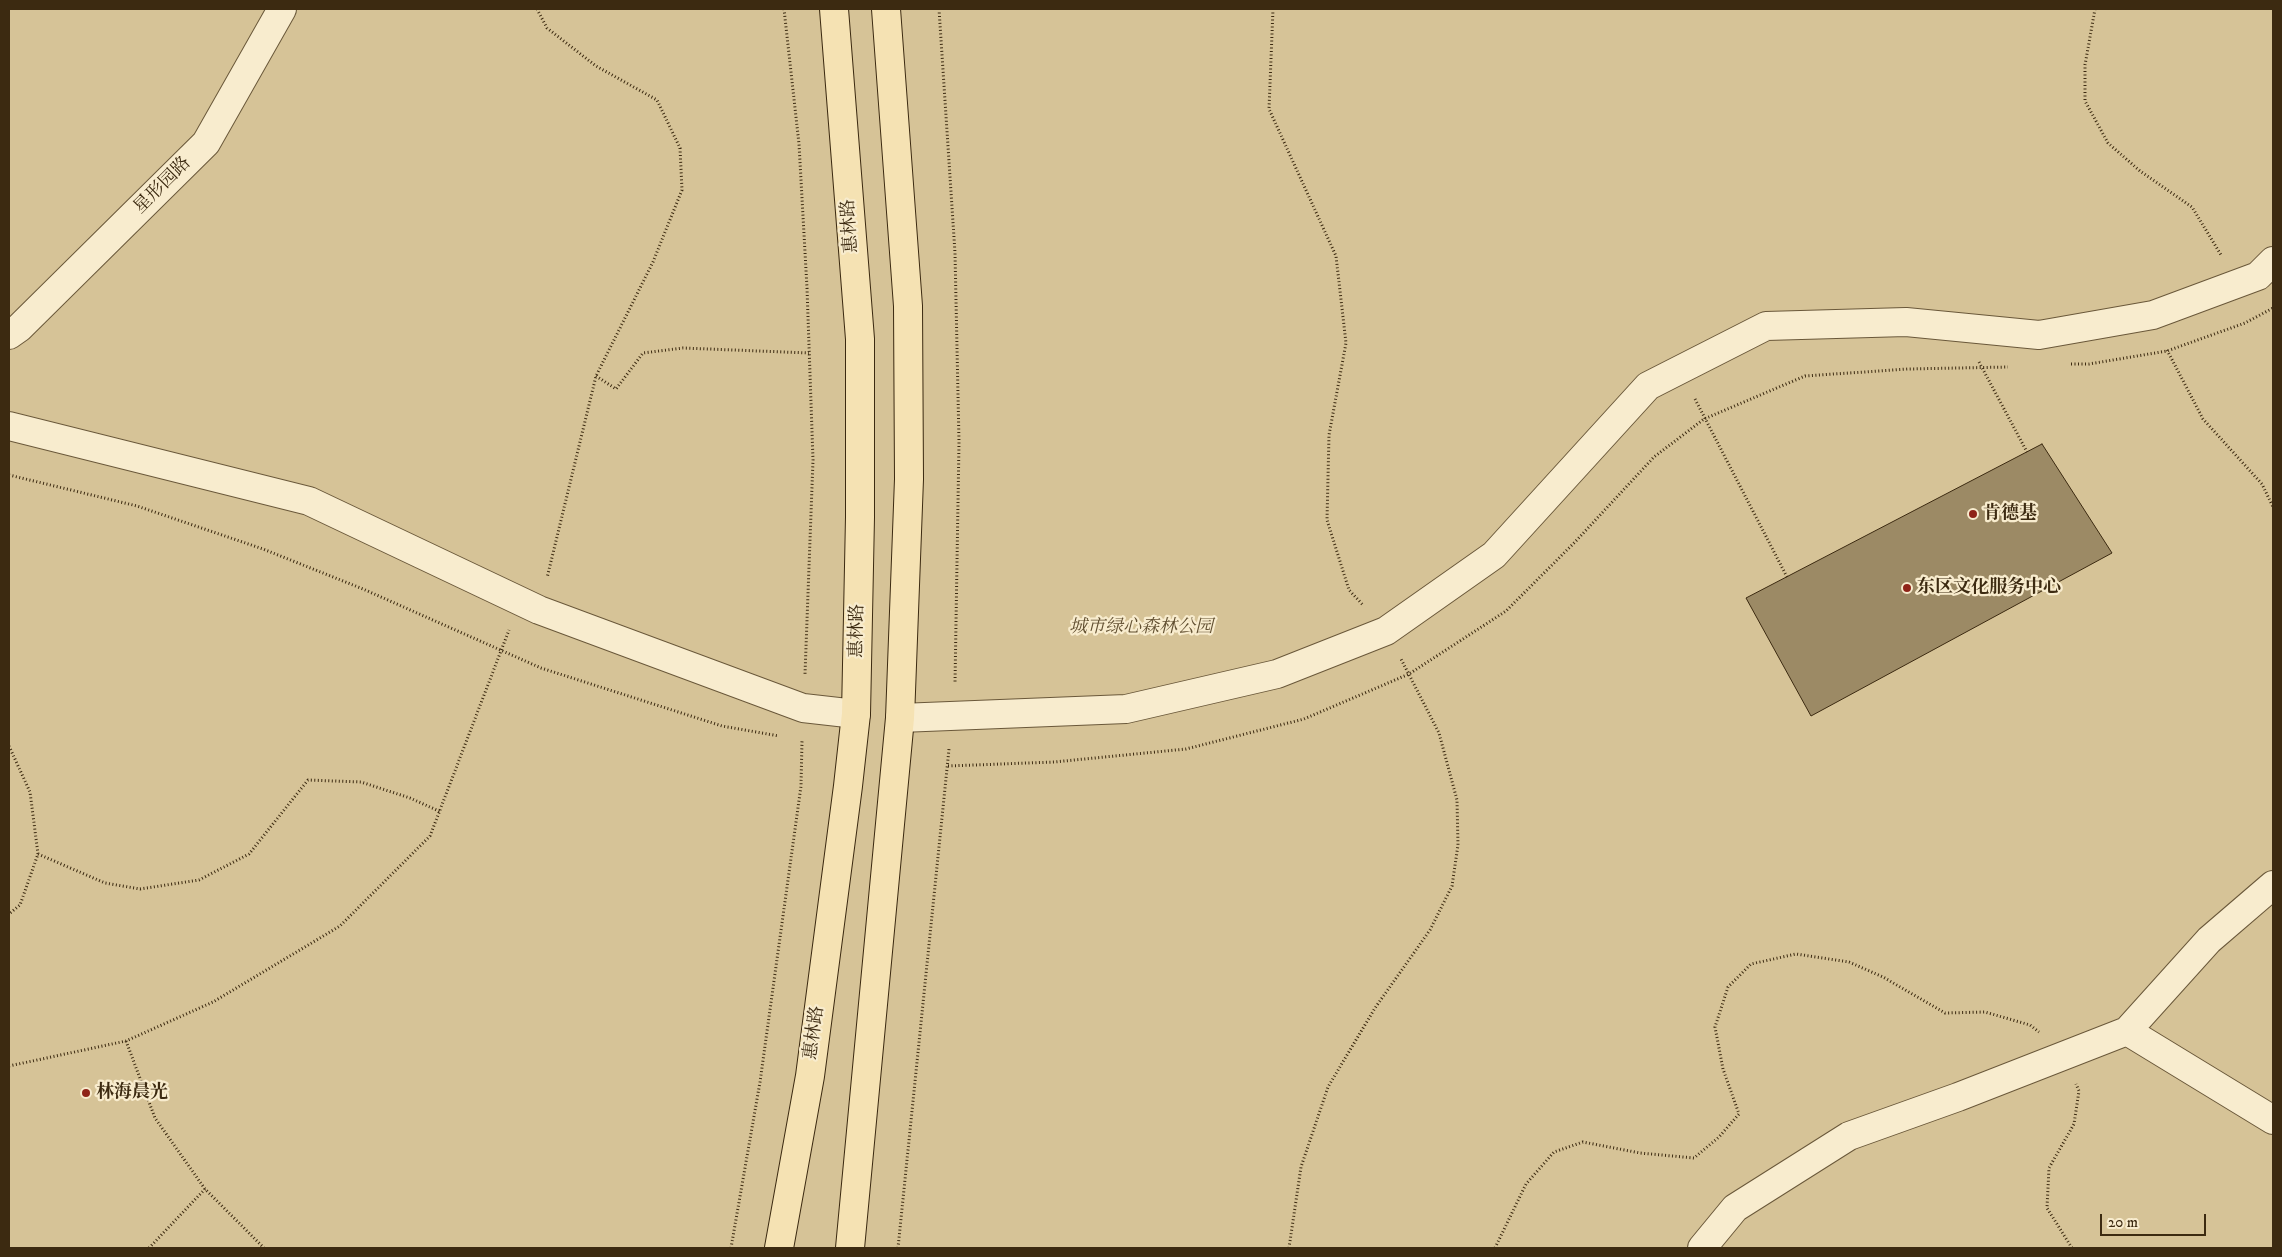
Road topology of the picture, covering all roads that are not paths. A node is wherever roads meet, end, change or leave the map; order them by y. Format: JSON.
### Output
{"nodes":[{"id":1,"x":282,"y":9,"type":"edge"},
{"id":2,"x":834,"y":9,"type":"edge"},
{"id":3,"x":886,"y":9,"type":"edge"},
{"id":4,"x":2273,"y":261,"type":"edge"},
{"id":5,"x":9,"y":335,"type":"edge"},
{"id":6,"x":9,"y":426,"type":"edge"},
{"id":7,"x":856,"y":714,"type":"junction"},
{"id":8,"x":900,"y":718,"type":"junction"},
{"id":9,"x":2273,"y":885,"type":"edge"},
{"id":10,"x":2127,"y":1031,"type":"junction"},
{"id":11,"x":2273,"y":1120,"type":"edge"},
{"id":12,"x":779,"y":1248,"type":"edge"},
{"id":13,"x":850,"y":1248,"type":"edge"},
{"id":14,"x":1702,"y":1248,"type":"edge"}],
"edges":[{"from":1,"to":5,"type":"street","name":"星形园路"},
{"from":2,"to":7,"type":"main road","name":"惠林路"},
{"from":3,"to":8,"type":"main road"},
{"from":4,"to":8,"type":"street"},
{"from":6,"to":7,"type":"street"},
{"from":7,"to":12,"type":"main road","name":"惠林路"},
{"from":8,"to":13,"type":"main road"},
{"from":9,"to":10,"type":"street"},
{"from":10,"to":11,"type":"street"},
{"from":10,"to":14,"type":"street"}]}
